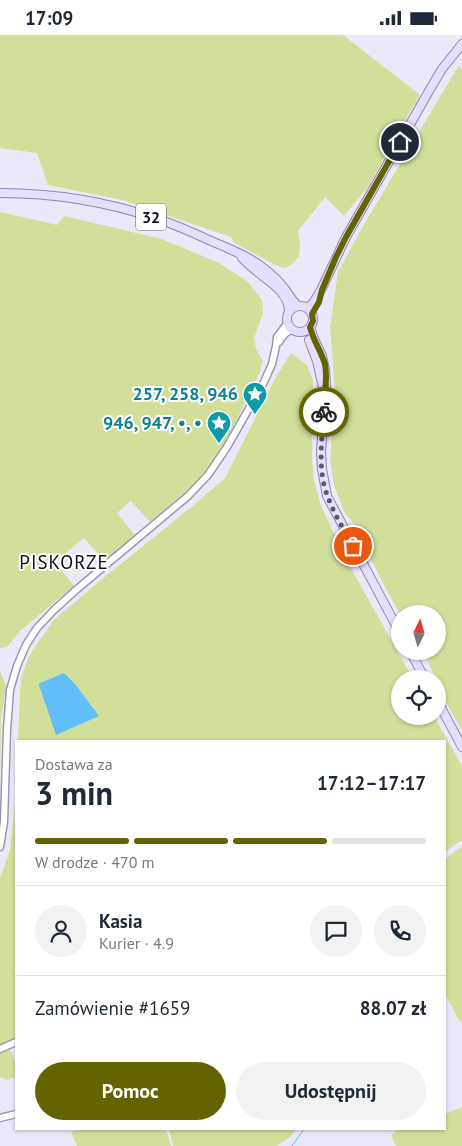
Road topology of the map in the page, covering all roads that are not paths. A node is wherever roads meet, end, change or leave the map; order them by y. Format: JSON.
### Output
{"nodes":[{"id":1,"x":462,"y":44,"type":"edge"},
{"id":2,"x":0,"y":193,"type":"edge"},
{"id":3,"x":235,"y":252,"type":"junction"},
{"id":4,"x":306,"y":309,"type":"junction"},
{"id":5,"x":289,"y":311,"type":"junction"},
{"id":6,"x":287,"y":321,"type":"junction"},
{"id":7,"x":307,"y":329,"type":"junction"},
{"id":8,"x":293,"y":330,"type":"junction"},
{"id":9,"x":276,"y":345,"type":"junction"},
{"id":10,"x":391,"y":617,"type":"edge"},
{"id":11,"x":446,"y":717,"type":"edge"},
{"id":12,"x":462,"y":747,"type":"edge"},
{"id":13,"x":0,"y":847,"type":"edge"},
{"id":14,"x":15,"y":1043,"type":"edge"},
{"id":15,"x":0,"y":1049,"type":"edge"},
{"id":16,"x":15,"y":1114,"type":"edge"},
{"id":17,"x":0,"y":1118,"type":"edge"}],
"edges":[{"from":1,"to":4,"type":"main road"},
{"from":2,"to":3,"type":"main road","number":"32"},
{"from":3,"to":4,"type":"main road","number":"32"},
{"from":3,"to":5,"type":"main road","number":"32"},
{"from":4,"to":5,"type":"main road"},
{"from":4,"to":7,"type":"main road"},
{"from":5,"to":6,"type":"main road"},
{"from":6,"to":8,"type":"main road"},
{"from":6,"to":9,"type":"street"},
{"from":7,"to":8,"type":"main road"},
{"from":7,"to":10,"type":"main road"},
{"from":8,"to":9,"type":"street"},
{"from":9,"to":13,"type":"street"},
{"from":11,"to":12,"type":"main road"},
{"from":14,"to":15,"type":"street"},
{"from":16,"to":17,"type":"street"}]}
